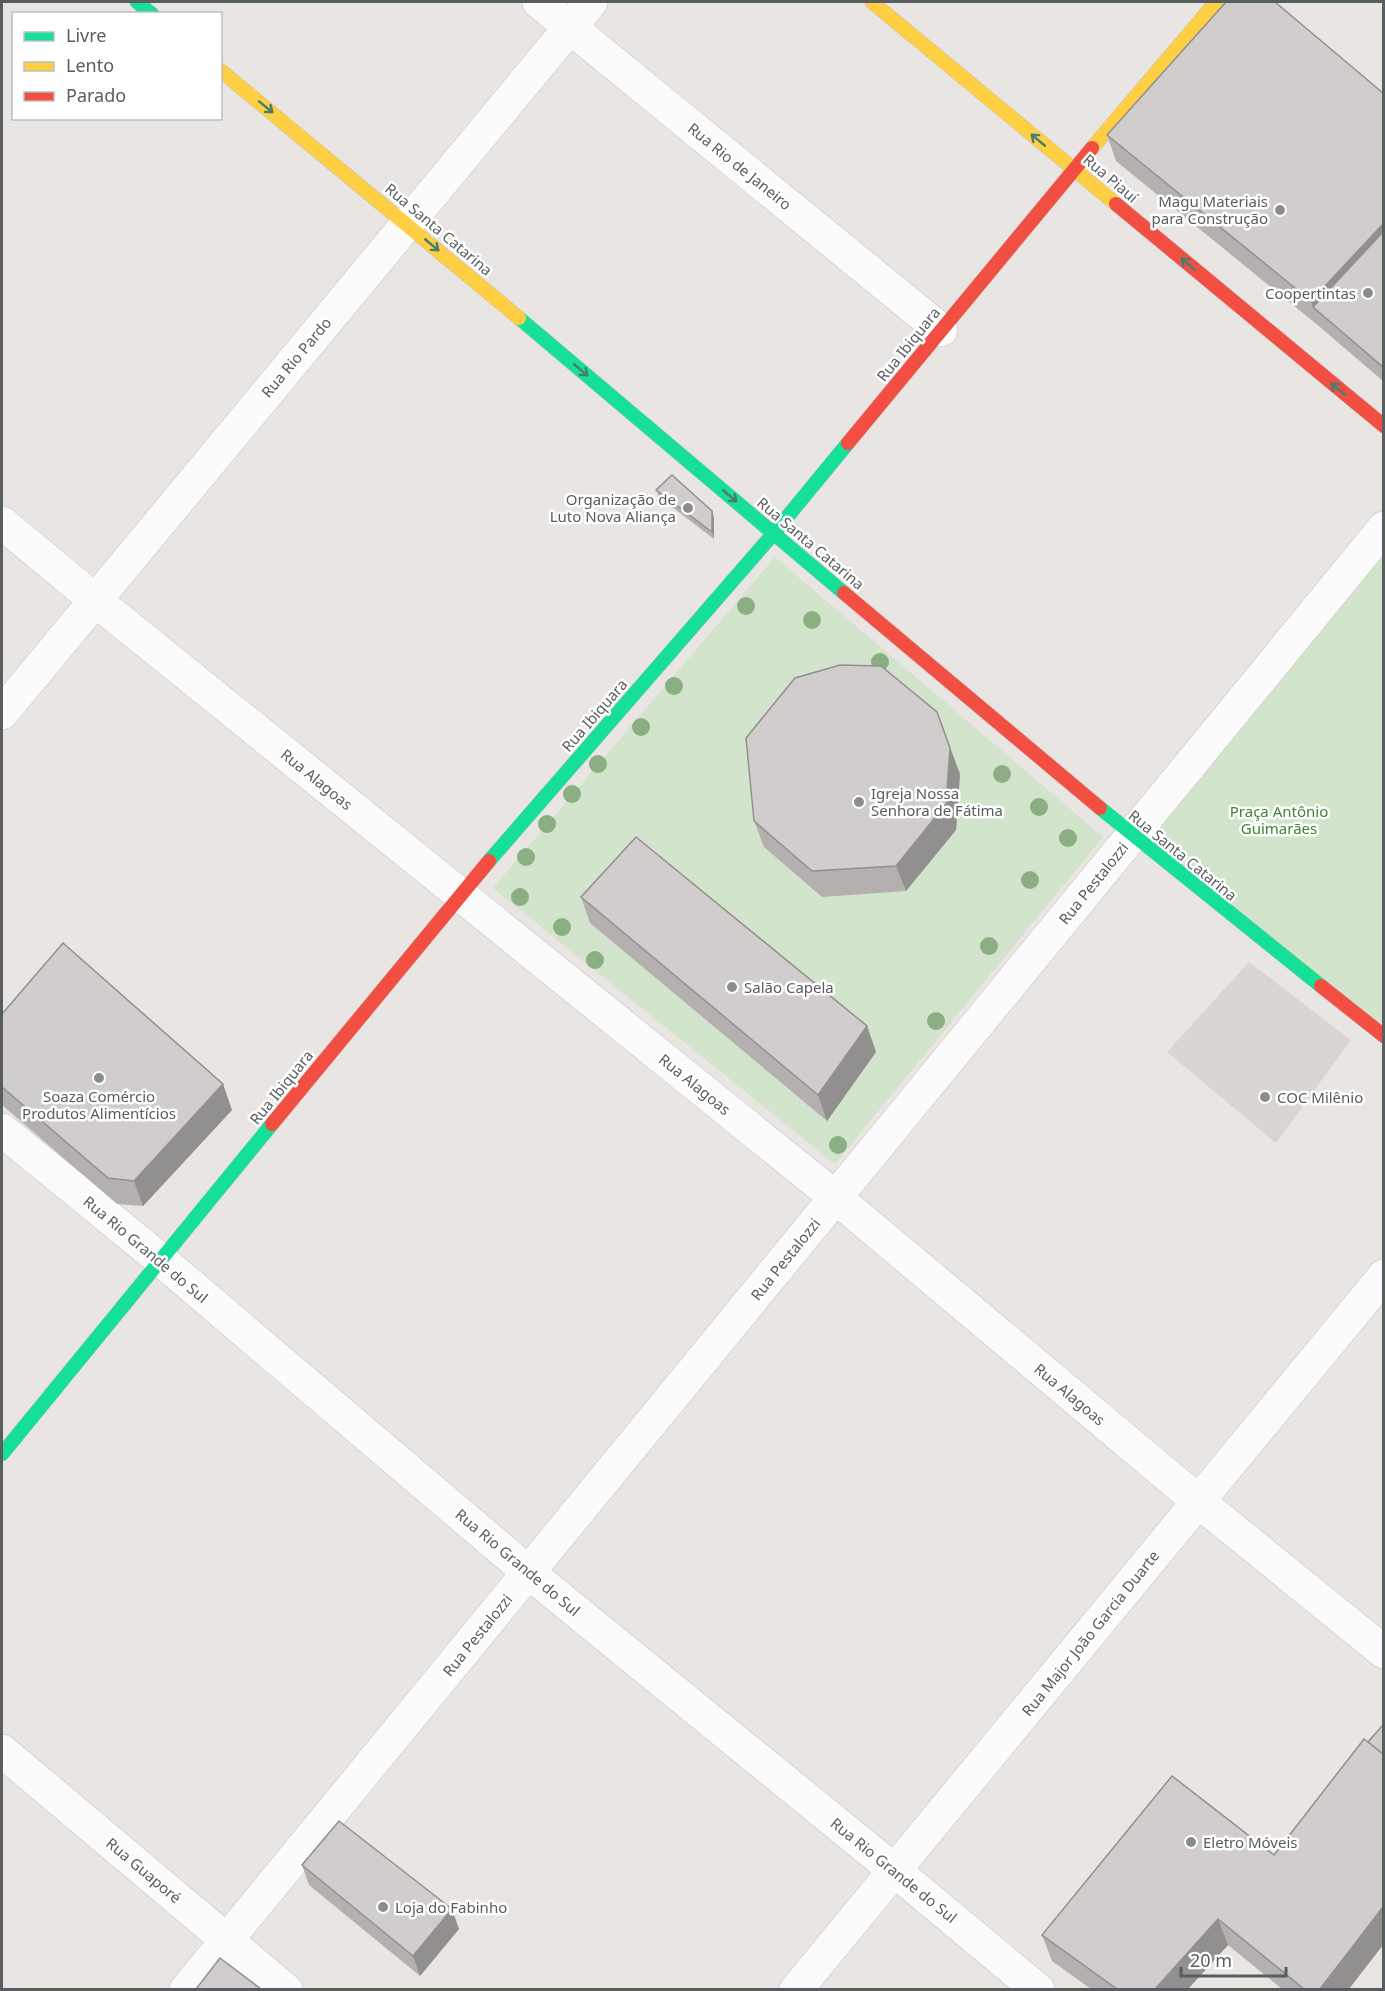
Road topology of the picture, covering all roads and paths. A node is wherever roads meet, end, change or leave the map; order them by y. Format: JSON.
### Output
{"nodes":[{"id":1,"x":137,"y":2,"type":"edge"},
{"id":2,"x":539,"y":2,"type":"edge"},
{"id":3,"x":591,"y":2,"type":"edge"},
{"id":4,"x":872,"y":2,"type":"edge"},
{"id":5,"x":1216,"y":2,"type":"edge"},
{"id":6,"x":150,"y":12,"type":"edge"},
{"id":7,"x":570,"y":27,"type":"junction"},
{"id":8,"x":222,"y":72,"type":"edge"},
{"id":9,"x":1074,"y":169,"type":"junction"},
{"id":10,"x":407,"y":224,"type":"junction"},
{"id":11,"x":940,"y":330,"type":"junction"},
{"id":12,"x":1383,"y":426,"type":"edge"},
{"id":13,"x":2,"y":523,"type":"edge"},
{"id":14,"x":1383,"y":528,"type":"edge"},
{"id":15,"x":774,"y":533,"type":"junction"},
{"id":16,"x":95,"y":600,"type":"junction"},
{"id":17,"x":2,"y":713,"type":"edge"},
{"id":18,"x":1132,"y":835,"type":"junction"},
{"id":19,"x":460,"y":895,"type":"junction"},
{"id":20,"x":1383,"y":1036,"type":"edge"},
{"id":21,"x":2,"y":1130,"type":"edge"},
{"id":22,"x":835,"y":1197,"type":"junction"},
{"id":23,"x":161,"y":1260,"type":"junction"},
{"id":24,"x":1383,"y":1276,"type":"edge"},
{"id":25,"x":2,"y":1454,"type":"edge"},
{"id":26,"x":1198,"y":1501,"type":"junction"},
{"id":27,"x":528,"y":1572,"type":"junction"},
{"id":28,"x":1383,"y":1652,"type":"edge"},
{"id":29,"x":2,"y":1751,"type":"edge"},
{"id":30,"x":894,"y":1870,"type":"junction"},
{"id":31,"x":227,"y":1939,"type":"junction"},
{"id":32,"x":186,"y":1989,"type":"edge"},
{"id":33,"x":286,"y":1989,"type":"edge"},
{"id":34,"x":796,"y":1989,"type":"edge"},
{"id":35,"x":1038,"y":1989,"type":"edge"}],
"edges":[{"from":1,"to":6,"type":"main road"},
{"from":2,"to":7,"type":"street","name":"Rua Rio de Janeiro"},
{"from":3,"to":7,"type":"street","name":"Rua Rio Pardo"},
{"from":9,"to":4,"type":"main road","name":"Rua Piauí","one_way":true},
{"from":5,"to":9,"type":"main road","name":"Rua Ibiquara"},
{"from":7,"to":10,"type":"street","name":"Rua Rio Pardo"},
{"from":7,"to":11,"type":"street","name":"Rua Rio de Janeiro"},
{"from":8,"to":10,"type":"main road","name":"Rua Santa Catarina","one_way":true},
{"from":9,"to":11,"type":"main road","name":"Rua Ibiquara"},
{"from":12,"to":9,"type":"main road","name":"Rua Piauí","one_way":true},
{"from":10,"to":15,"type":"main road","name":"Rua Santa Catarina","one_way":true},
{"from":10,"to":16,"type":"street","name":"Rua Rio Pardo"},
{"from":11,"to":15,"type":"main road","name":"Rua Ibiquara"},
{"from":13,"to":16,"type":"street","name":"Rua Alagoas"},
{"from":14,"to":18,"type":"street","name":"Rua Pestalozzi"},
{"from":15,"to":18,"type":"main road","name":"Rua Santa Catarina"},
{"from":15,"to":19,"type":"main road","name":"Rua Ibiquara"},
{"from":16,"to":17,"type":"street","name":"Rua Rio Pardo"},
{"from":16,"to":19,"type":"street","name":"Rua Alagoas"},
{"from":18,"to":20,"type":"main road","name":"Rua Santa Catarina"},
{"from":18,"to":22,"type":"street","name":"Rua Pestalozzi"},
{"from":19,"to":22,"type":"street","name":"Rua Alagoas"},
{"from":19,"to":23,"type":"main road","name":"Rua Ibiquara"},
{"from":21,"to":23,"type":"street","name":"Rua Rio Grande do Sul"},
{"from":22,"to":26,"type":"street","name":"Rua Alagoas"},
{"from":22,"to":27,"type":"street","name":"Rua Pestalozzi"},
{"from":23,"to":25,"type":"main road","name":"Rua Ibiquara"},
{"from":23,"to":27,"type":"street","name":"Rua Rio Grande do Sul"},
{"from":24,"to":26,"type":"street","name":"Rua Major João Garcia Duarte"},
{"from":26,"to":28,"type":"street","name":"Rua Alagoas"},
{"from":26,"to":30,"type":"street","name":"Rua Major João Garcia Duarte"},
{"from":27,"to":30,"type":"street","name":"Rua Rio Grande do Sul"},
{"from":27,"to":31,"type":"street","name":"Rua Pestalozzi"},
{"from":29,"to":31,"type":"street","name":"Rua Guaporé"},
{"from":30,"to":34,"type":"street","name":"Rua Major João Garcia Duarte"},
{"from":30,"to":35,"type":"street","name":"Rua Rio Grande do Sul"},
{"from":31,"to":32,"type":"street","name":"Rua Pestalozzi"},
{"from":31,"to":33,"type":"street","name":"Rua Guaporé"}]}
